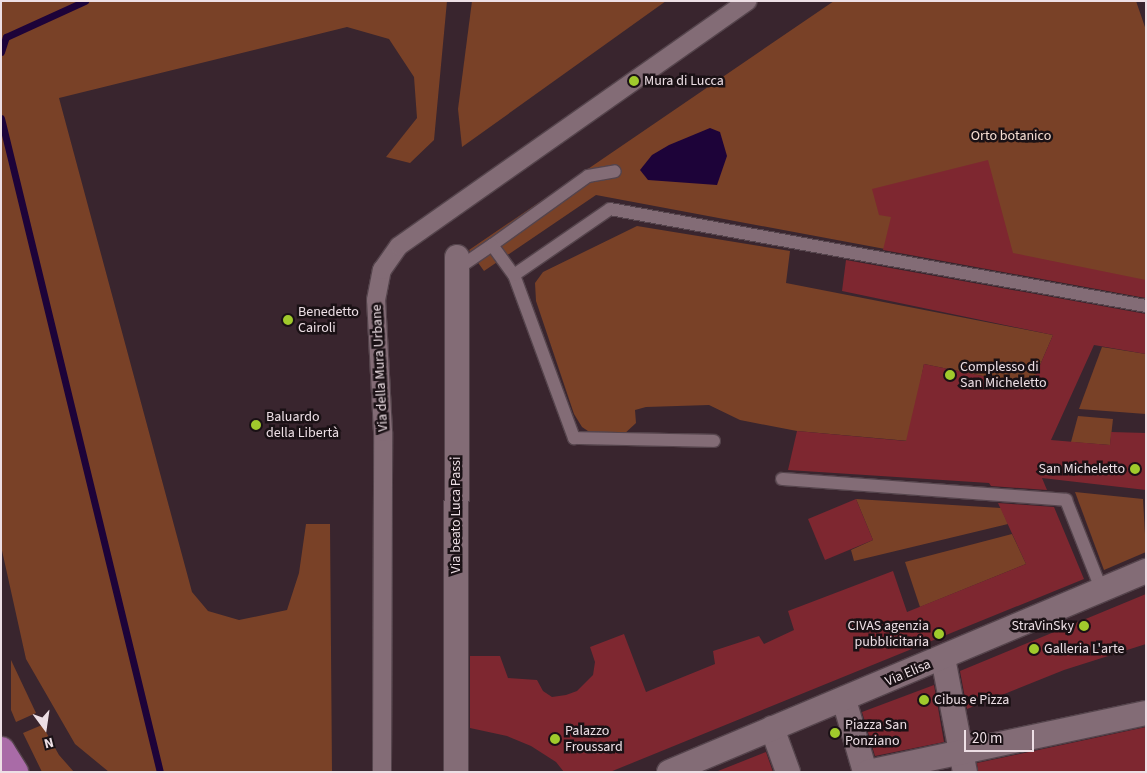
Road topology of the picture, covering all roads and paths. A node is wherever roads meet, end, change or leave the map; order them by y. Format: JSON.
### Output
{"nodes":[{"id":1,"x":747,"y":1,"type":"edge"},
{"id":2,"x":615,"y":171,"type":"dead end"},
{"id":3,"x":492,"y":245,"type":"junction"},
{"id":4,"x":457,"y":263,"type":"joint"},
{"id":5,"x":514,"y":276,"type":"junction"},
{"id":6,"x":1146,"y":306,"type":"edge"},
{"id":7,"x":714,"y":441,"type":"dead end"},
{"id":8,"x":782,"y":480,"type":"dead end"},
{"id":9,"x":1146,"y":572,"type":"edge"},
{"id":10,"x":1102,"y":590,"type":"junction"},
{"id":11,"x":943,"y":658,"type":"junction"},
{"id":12,"x":844,"y":700,"type":"junction"},
{"id":13,"x":1146,"y":712,"type":"edge"},
{"id":14,"x":772,"y":728,"type":"junction"},
{"id":15,"x":1,"y":751,"type":"edge"},
{"id":16,"x":963,"y":762,"type":"edge"},
{"id":17,"x":14,"y":772,"type":"edge"},
{"id":18,"x":382,"y":772,"type":"edge"},
{"id":19,"x":456,"y":772,"type":"edge"},
{"id":20,"x":669,"y":772,"type":"edge"},
{"id":21,"x":788,"y":772,"type":"edge"},
{"id":22,"x":866,"y":772,"type":"edge"}],
"edges":[{"from":1,"to":18,"type":"street","name":"Via della Mura Urbane"},
{"from":2,"to":3,"type":"lane"},
{"from":3,"to":4,"type":"lane"},
{"from":3,"to":5,"type":"lane"},
{"from":4,"to":19,"type":"street","name":"Via beato Luca Passi"},
{"from":5,"to":6,"type":"lane"},
{"from":5,"to":7,"type":"lane"},
{"from":8,"to":10,"type":"lane"},
{"from":9,"to":10,"type":"street","name":"Via Elisa"},
{"from":10,"to":11,"type":"street","name":"Via Elisa"},
{"from":11,"to":12,"type":"street","name":"Via Elisa"},
{"from":11,"to":16,"type":"street"},
{"from":12,"to":14,"type":"street","name":"Via Elisa"},
{"from":12,"to":22,"type":"street"},
{"from":13,"to":16,"type":"street"},
{"from":14,"to":20,"type":"street","name":"Via Elisa"},
{"from":14,"to":21,"type":"street"},
{"from":15,"to":17,"type":"main road"},
{"from":16,"to":22,"type":"street"}]}
